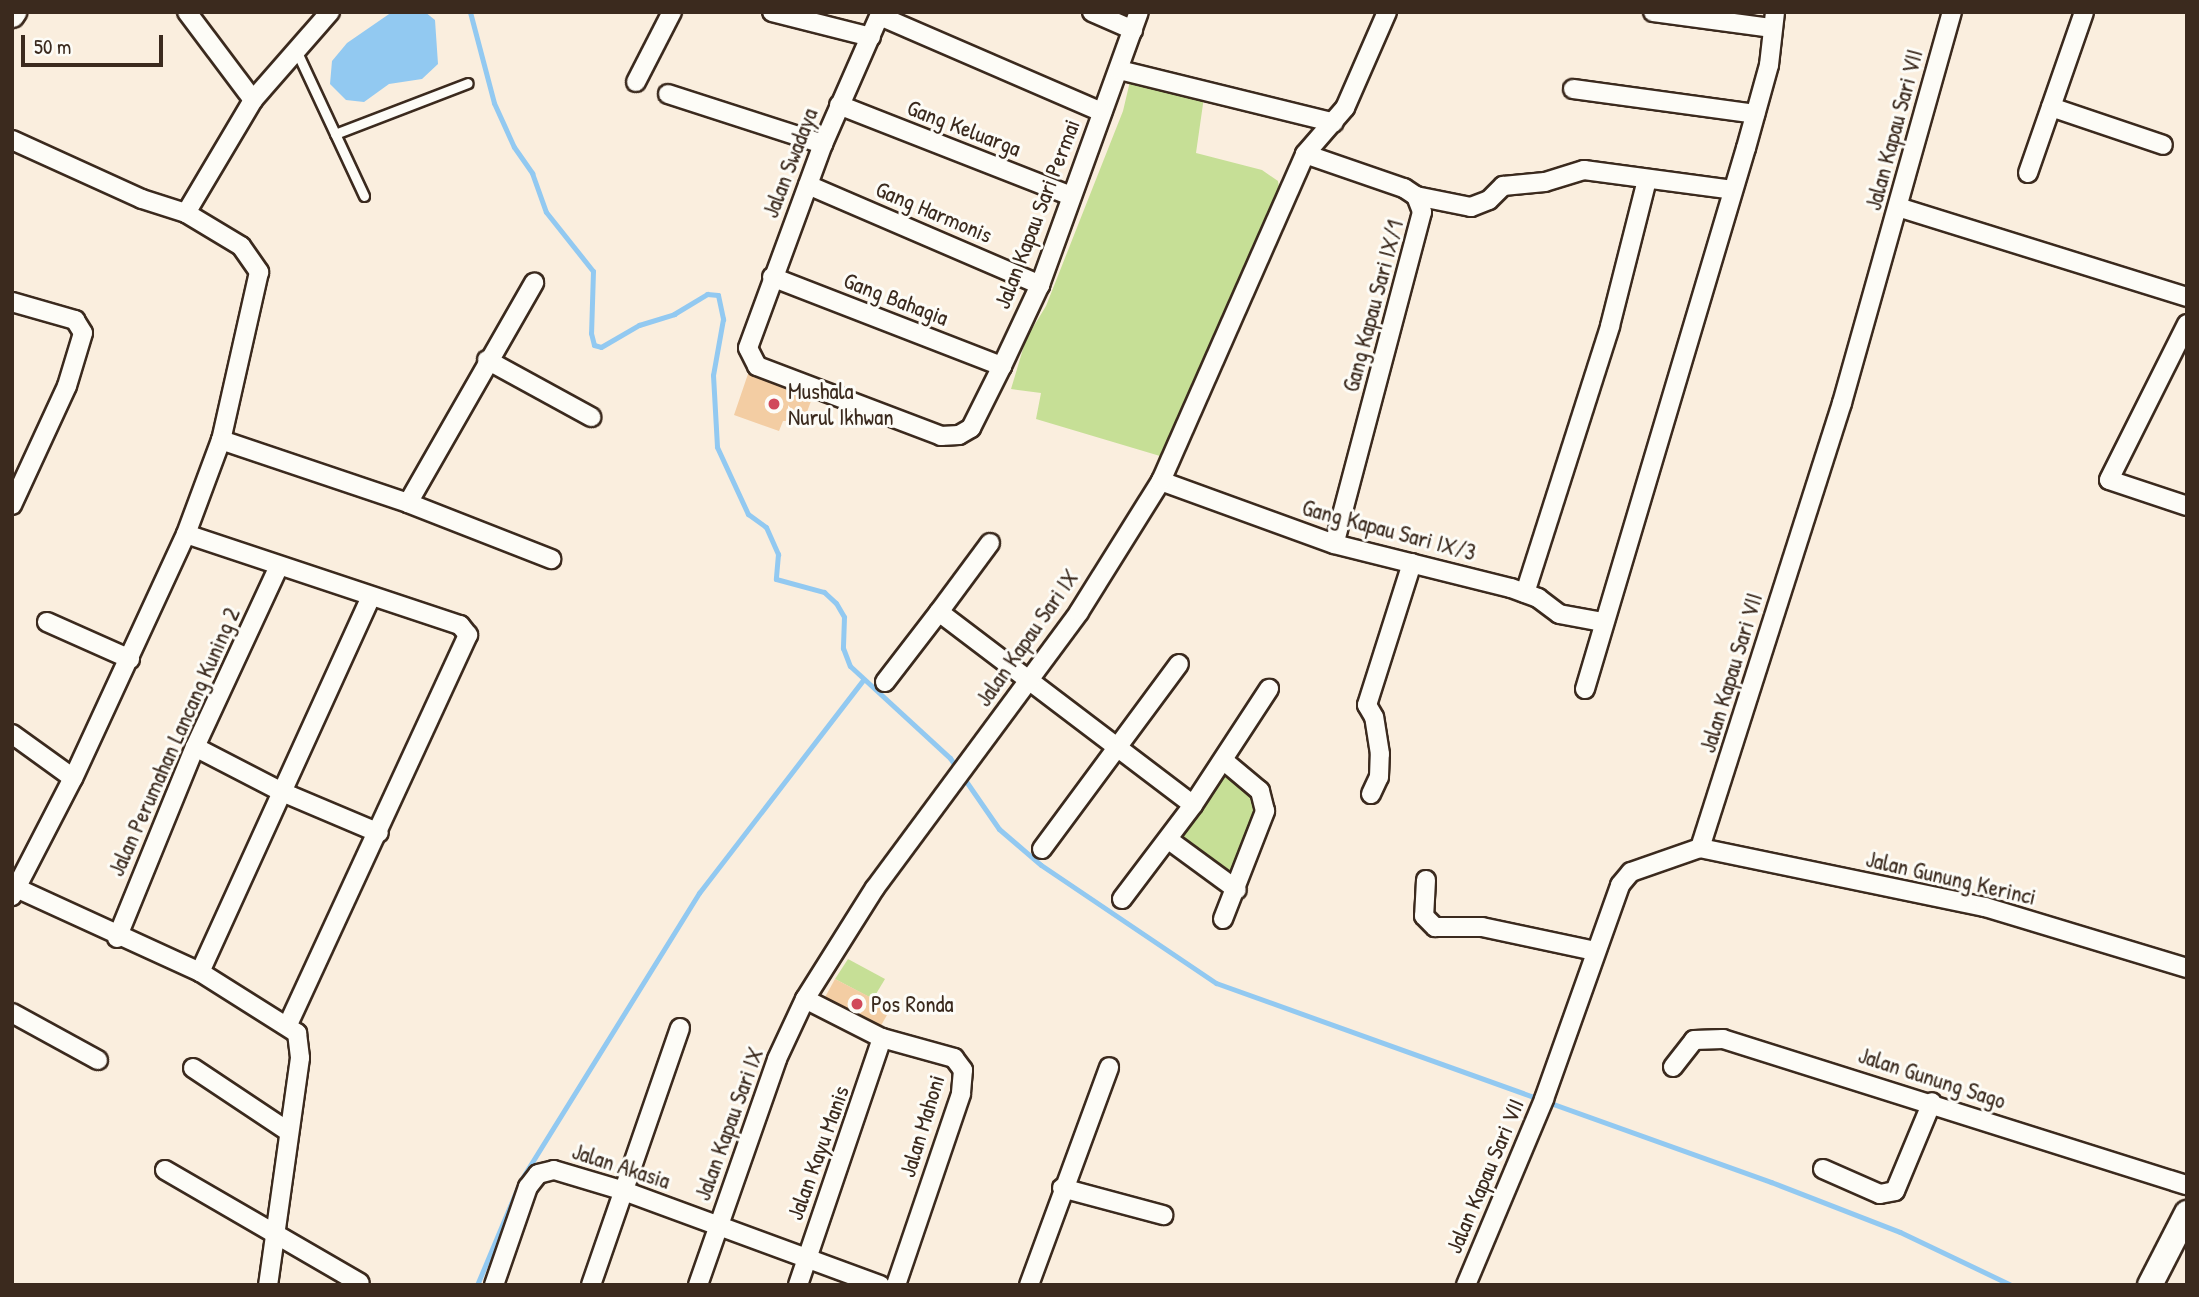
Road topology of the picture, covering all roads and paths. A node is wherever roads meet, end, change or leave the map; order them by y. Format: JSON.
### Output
{"nodes":[{"id":1,"x":187,"y":12,"type":"edge"},
{"id":2,"x":330,"y":12,"type":"edge"},
{"id":3,"x":672,"y":12,"type":"edge"},
{"id":4,"x":772,"y":12,"type":"edge"},
{"id":5,"x":1092,"y":12,"type":"edge"},
{"id":6,"x":1653,"y":12,"type":"edge"},
{"id":7,"x":1952,"y":12,"type":"edge"},
{"id":8,"x":2084,"y":12,"type":"edge"},
{"id":9,"x":1384,"y":13,"type":"edge"},
{"id":10,"x":881,"y":14,"type":"edge"},
{"id":11,"x":1773,"y":20,"type":"edge"},
{"id":12,"x":1136,"y":21,"type":"edge"},
{"id":13,"x":871,"y":37,"type":"junction"},
{"id":14,"x":295,"y":48,"type":"junction"},
{"id":15,"x":1119,"y":69,"type":"junction"},
{"id":16,"x":636,"y":82,"type":"dead end"},
{"id":17,"x":468,"y":83,"type":"dead end"},
{"id":18,"x":1573,"y":89,"type":"dead end"},
{"id":19,"x":668,"y":94,"type":"dead end"},
{"id":20,"x":253,"y":100,"type":"junction"},
{"id":21,"x":839,"y":105,"type":"junction"},
{"id":22,"x":2051,"y":107,"type":"junction"},
{"id":23,"x":1102,"y":112,"type":"junction"},
{"id":24,"x":1755,"y":114,"type":"junction"},
{"id":25,"x":1335,"y":123,"type":"junction"},
{"id":26,"x":335,"y":134,"type":"junction"},
{"id":27,"x":12,"y":140,"type":"edge"},
{"id":28,"x":824,"y":144,"type":"junction"},
{"id":29,"x":2163,"y":145,"type":"dead end"},
{"id":30,"x":1305,"y":154,"type":"junction"},
{"id":31,"x":2028,"y":173,"type":"dead end"},
{"id":32,"x":1647,"y":180,"type":"junction"},
{"id":33,"x":808,"y":185,"type":"junction"},
{"id":34,"x":1734,"y":190,"type":"junction"},
{"id":35,"x":363,"y":196,"type":"dead end"},
{"id":36,"x":1071,"y":196,"type":"junction"},
{"id":37,"x":1416,"y":196,"type":"junction"},
{"id":38,"x":1898,"y":208,"type":"junction"},
{"id":39,"x":186,"y":213,"type":"junction"},
{"id":40,"x":772,"y":277,"type":"junction"},
{"id":41,"x":534,"y":283,"type":"dead end"},
{"id":42,"x":1040,"y":285,"type":"junction"},
{"id":43,"x":2187,"y":297,"type":"edge"},
{"id":44,"x":12,"y":302,"type":"edge"},
{"id":45,"x":2187,"y":324,"type":"edge"},
{"id":46,"x":487,"y":360,"type":"junction"},
{"id":47,"x":1002,"y":366,"type":"junction"},
{"id":48,"x":591,"y":416,"type":"dead end"},
{"id":49,"x":971,"y":428,"type":"joint"},
{"id":50,"x":221,"y":440,"type":"junction"},
{"id":51,"x":1161,"y":481,"type":"junction"},
{"id":52,"x":408,"y":503,"type":"junction"},
{"id":53,"x":12,"y":505,"type":"edge"},
{"id":54,"x":2187,"y":506,"type":"edge"},
{"id":55,"x":186,"y":534,"type":"junction"},
{"id":56,"x":990,"y":543,"type":"dead end"},
{"id":57,"x":1334,"y":544,"type":"junction"},
{"id":58,"x":551,"y":559,"type":"dead end"},
{"id":59,"x":1412,"y":564,"type":"junction"},
{"id":60,"x":278,"y":568,"type":"junction"},
{"id":61,"x":1525,"y":593,"type":"junction"},
{"id":62,"x":371,"y":597,"type":"junction"},
{"id":63,"x":939,"y":612,"type":"junction"},
{"id":64,"x":47,"y":622,"type":"dead end"},
{"id":65,"x":1603,"y":622,"type":"junction"},
{"id":66,"x":130,"y":659,"type":"junction"},
{"id":67,"x":1179,"y":664,"type":"dead end"},
{"id":68,"x":885,"y":682,"type":"dead end"},
{"id":69,"x":1028,"y":683,"type":"junction"},
{"id":70,"x":1585,"y":689,"type":"dead end"},
{"id":71,"x":1269,"y":690,"type":"dead end"},
{"id":72,"x":12,"y":734,"type":"edge"},
{"id":73,"x":195,"y":747,"type":"junction"},
{"id":74,"x":1121,"y":749,"type":"junction"},
{"id":75,"x":1223,"y":760,"type":"junction"},
{"id":76,"x":73,"y":778,"type":"junction"},
{"id":77,"x":282,"y":792,"type":"junction"},
{"id":78,"x":1371,"y":794,"type":"dead end"},
{"id":79,"x":1194,"y":805,"type":"junction"},
{"id":80,"x":379,"y":833,"type":"junction"},
{"id":81,"x":1169,"y":839,"type":"junction"},
{"id":82,"x":1700,"y":848,"type":"junction"},
{"id":83,"x":1042,"y":849,"type":"dead end"},
{"id":84,"x":1426,"y":880,"type":"dead end"},
{"id":85,"x":14,"y":890,"type":"edge"},
{"id":86,"x":1237,"y":890,"type":"junction"},
{"id":87,"x":1122,"y":899,"type":"dead end"},
{"id":88,"x":1223,"y":919,"type":"dead end"},
{"id":89,"x":117,"y":938,"type":"junction"},
{"id":90,"x":1595,"y":951,"type":"junction"},
{"id":91,"x":2187,"y":968,"type":"edge"},
{"id":92,"x":200,"y":972,"type":"junction"},
{"id":93,"x":805,"y":999,"type":"junction"},
{"id":94,"x":12,"y":1013,"type":"edge"},
{"id":95,"x":288,"y":1025,"type":"junction"},
{"id":96,"x":680,"y":1028,"type":"dead end"},
{"id":97,"x":881,"y":1038,"type":"junction"},
{"id":98,"x":98,"y":1060,"type":"dead end"},
{"id":99,"x":1673,"y":1067,"type":"dead end"},
{"id":100,"x":193,"y":1068,"type":"dead end"},
{"id":101,"x":1109,"y":1068,"type":"dead end"},
{"id":102,"x":1932,"y":1102,"type":"junction"},
{"id":103,"x":289,"y":1132,"type":"junction"},
{"id":104,"x":1823,"y":1169,"type":"dead end"},
{"id":105,"x":165,"y":1170,"type":"dead end"},
{"id":106,"x":2187,"y":1185,"type":"edge"},
{"id":107,"x":1062,"y":1188,"type":"junction"},
{"id":108,"x":624,"y":1191,"type":"junction"},
{"id":109,"x":2187,"y":1213,"type":"edge"},
{"id":110,"x":1163,"y":1215,"type":"dead end"},
{"id":111,"x":720,"y":1224,"type":"junction"},
{"id":112,"x":274,"y":1236,"type":"junction"},
{"id":113,"x":807,"y":1257,"type":"junction"},
{"id":114,"x":360,"y":1283,"type":"dead end"},
{"id":115,"x":268,"y":1285,"type":"edge"},
{"id":116,"x":494,"y":1285,"type":"edge"},
{"id":117,"x":591,"y":1285,"type":"edge"},
{"id":118,"x":698,"y":1285,"type":"edge"},
{"id":119,"x":798,"y":1285,"type":"edge"},
{"id":120,"x":880,"y":1285,"type":"edge"},
{"id":121,"x":896,"y":1285,"type":"edge"},
{"id":122,"x":1029,"y":1285,"type":"edge"},
{"id":123,"x":1466,"y":1285,"type":"edge"},
{"id":124,"x":2150,"y":1285,"type":"edge"}],
"edges":[{"from":1,"to":20,"type":"street"},
{"from":2,"to":14,"type":"street"},
{"from":3,"to":16,"type":"street"},
{"from":4,"to":13,"type":"street"},
{"from":5,"to":12,"type":"street"},
{"from":6,"to":11,"type":"street"},
{"from":7,"to":38,"type":"street","name":"Jalan Kapau Sari VII"},
{"from":8,"to":22,"type":"street"},
{"from":9,"to":25,"type":"street","name":"Jalan Kapau Sari IX"},
{"from":10,"to":13,"type":"street","name":"Jalan Swadaya"},
{"from":10,"to":23,"type":"street"},
{"from":11,"to":24,"type":"street"},
{"from":12,"to":15,"type":"street","name":"Jalan Kapau Sari Permai"},
{"from":13,"to":21,"type":"street","name":"Jalan Swadaya"},
{"from":14,"to":20,"type":"street"},
{"from":14,"to":26,"type":"lane"},
{"from":15,"to":23,"type":"street","name":"Jalan Kapau Sari Permai"},
{"from":15,"to":25,"type":"street"},
{"from":17,"to":26,"type":"lane"},
{"from":18,"to":24,"type":"street"},
{"from":19,"to":28,"type":"street"},
{"from":20,"to":39,"type":"street"},
{"from":21,"to":28,"type":"street","name":"Jalan Swadaya"},
{"from":21,"to":36,"type":"street","name":"Gang Keluarga"},
{"from":22,"to":29,"type":"street"},
{"from":22,"to":31,"type":"street"},
{"from":23,"to":36,"type":"street","name":"Jalan Kapau Sari Permai"},
{"from":24,"to":34,"type":"street"},
{"from":25,"to":30,"type":"street","name":"Jalan Kapau Sari IX"},
{"from":26,"to":35,"type":"lane"},
{"from":27,"to":39,"type":"street"},
{"from":28,"to":33,"type":"street","name":"Jalan Swadaya"},
{"from":30,"to":37,"type":"street","name":"Gang Kapau Sari IX/1"},
{"from":30,"to":51,"type":"street","name":"Jalan Kapau Sari IX"},
{"from":32,"to":34,"type":"street"},
{"from":32,"to":37,"type":"street"},
{"from":32,"to":61,"type":"street"},
{"from":33,"to":40,"type":"street","name":"Jalan Swadaya"},
{"from":33,"to":42,"type":"street","name":"Gang Harmonis"},
{"from":34,"to":65,"type":"street"},
{"from":36,"to":42,"type":"street","name":"Jalan Kapau Sari Permai"},
{"from":37,"to":57,"type":"street","name":"Gang Kapau Sari IX/1"},
{"from":38,"to":43,"type":"street"},
{"from":38,"to":82,"type":"street","name":"Jalan Kapau Sari VII"},
{"from":39,"to":50,"type":"street"},
{"from":40,"to":47,"type":"street","name":"Gang Bahagia"},
{"from":40,"to":49,"type":"street","name":"Jalan Swadaya"},
{"from":41,"to":46,"type":"street"},
{"from":42,"to":47,"type":"street","name":"Jalan Kapau Sari Permai"},
{"from":44,"to":53,"type":"street"},
{"from":45,"to":54,"type":"street"},
{"from":46,"to":48,"type":"street"},
{"from":46,"to":52,"type":"street"},
{"from":47,"to":49,"type":"street","name":"Jalan Kapau Sari Permai"},
{"from":50,"to":52,"type":"street"},
{"from":50,"to":55,"type":"street"},
{"from":51,"to":57,"type":"street","name":"Gang Kapau Sari IX/3"},
{"from":51,"to":69,"type":"street","name":"Jalan Kapau Sari IX"},
{"from":52,"to":58,"type":"street"},
{"from":55,"to":60,"type":"street"},
{"from":55,"to":66,"type":"street"},
{"from":56,"to":63,"type":"street"},
{"from":57,"to":59,"type":"street","name":"Gang Kapau Sari IX/3"},
{"from":59,"to":61,"type":"street","name":"Gang Kapau Sari IX/3"},
{"from":59,"to":78,"type":"street"},
{"from":60,"to":62,"type":"street"},
{"from":60,"to":73,"type":"street","name":"Jalan Perumahan Lancang Kuning 2"},
{"from":61,"to":65,"type":"street","name":"Gang Kapau Sari IX/3"},
{"from":62,"to":77,"type":"street"},
{"from":62,"to":80,"type":"street"},
{"from":63,"to":68,"type":"street"},
{"from":63,"to":69,"type":"street"},
{"from":64,"to":66,"type":"street"},
{"from":65,"to":70,"type":"street"},
{"from":66,"to":76,"type":"street"},
{"from":67,"to":74,"type":"street"},
{"from":69,"to":74,"type":"street"},
{"from":69,"to":93,"type":"street","name":"Jalan Kapau Sari IX"},
{"from":71,"to":75,"type":"street"},
{"from":72,"to":76,"type":"street"},
{"from":73,"to":77,"type":"street"},
{"from":73,"to":89,"type":"street","name":"Jalan Perumahan Lancang Kuning 2"},
{"from":74,"to":79,"type":"street"},
{"from":74,"to":83,"type":"street"},
{"from":75,"to":79,"type":"street"},
{"from":75,"to":86,"type":"street"},
{"from":76,"to":85,"type":"street"},
{"from":77,"to":80,"type":"street"},
{"from":77,"to":92,"type":"street"},
{"from":79,"to":81,"type":"street"},
{"from":80,"to":95,"type":"street"},
{"from":81,"to":86,"type":"street"},
{"from":81,"to":87,"type":"street"},
{"from":82,"to":90,"type":"street","name":"Jalan Kapau Sari VII"},
{"from":82,"to":91,"type":"street","name":"Jalan Gunung Kerinci"},
{"from":84,"to":90,"type":"street"},
{"from":85,"to":89,"type":"street"},
{"from":86,"to":88,"type":"street"},
{"from":89,"to":92,"type":"street"},
{"from":90,"to":123,"type":"street","name":"Jalan Kapau Sari VII"},
{"from":92,"to":95,"type":"street"},
{"from":93,"to":97,"type":"street","name":"Jalan Mahoni"},
{"from":93,"to":111,"type":"street","name":"Jalan Kapau Sari IX"},
{"from":94,"to":98,"type":"street"},
{"from":95,"to":103,"type":"street"},
{"from":96,"to":108,"type":"street"},
{"from":97,"to":113,"type":"street","name":"Jalan Kayu Manis"},
{"from":97,"to":121,"type":"street","name":"Jalan Mahoni"},
{"from":99,"to":102,"type":"street","name":"Jalan Gunung Sago"},
{"from":100,"to":103,"type":"street"},
{"from":101,"to":107,"type":"street"},
{"from":102,"to":104,"type":"street"},
{"from":102,"to":106,"type":"street","name":"Jalan Gunung Sago"},
{"from":103,"to":112,"type":"street"},
{"from":105,"to":112,"type":"street"},
{"from":107,"to":110,"type":"street"},
{"from":107,"to":122,"type":"street"},
{"from":108,"to":111,"type":"street","name":"Jalan Akasia"},
{"from":108,"to":116,"type":"street","name":"Jalan Akasia"},
{"from":108,"to":117,"type":"street"},
{"from":109,"to":124,"type":"main road"},
{"from":111,"to":113,"type":"street","name":"Jalan Akasia"},
{"from":111,"to":118,"type":"street","name":"Jalan Kapau Sari IX"},
{"from":112,"to":114,"type":"street"},
{"from":112,"to":115,"type":"street"},
{"from":113,"to":119,"type":"street","name":"Jalan Kayu Manis"},
{"from":113,"to":120,"type":"street","name":"Jalan Akasia"}]}
